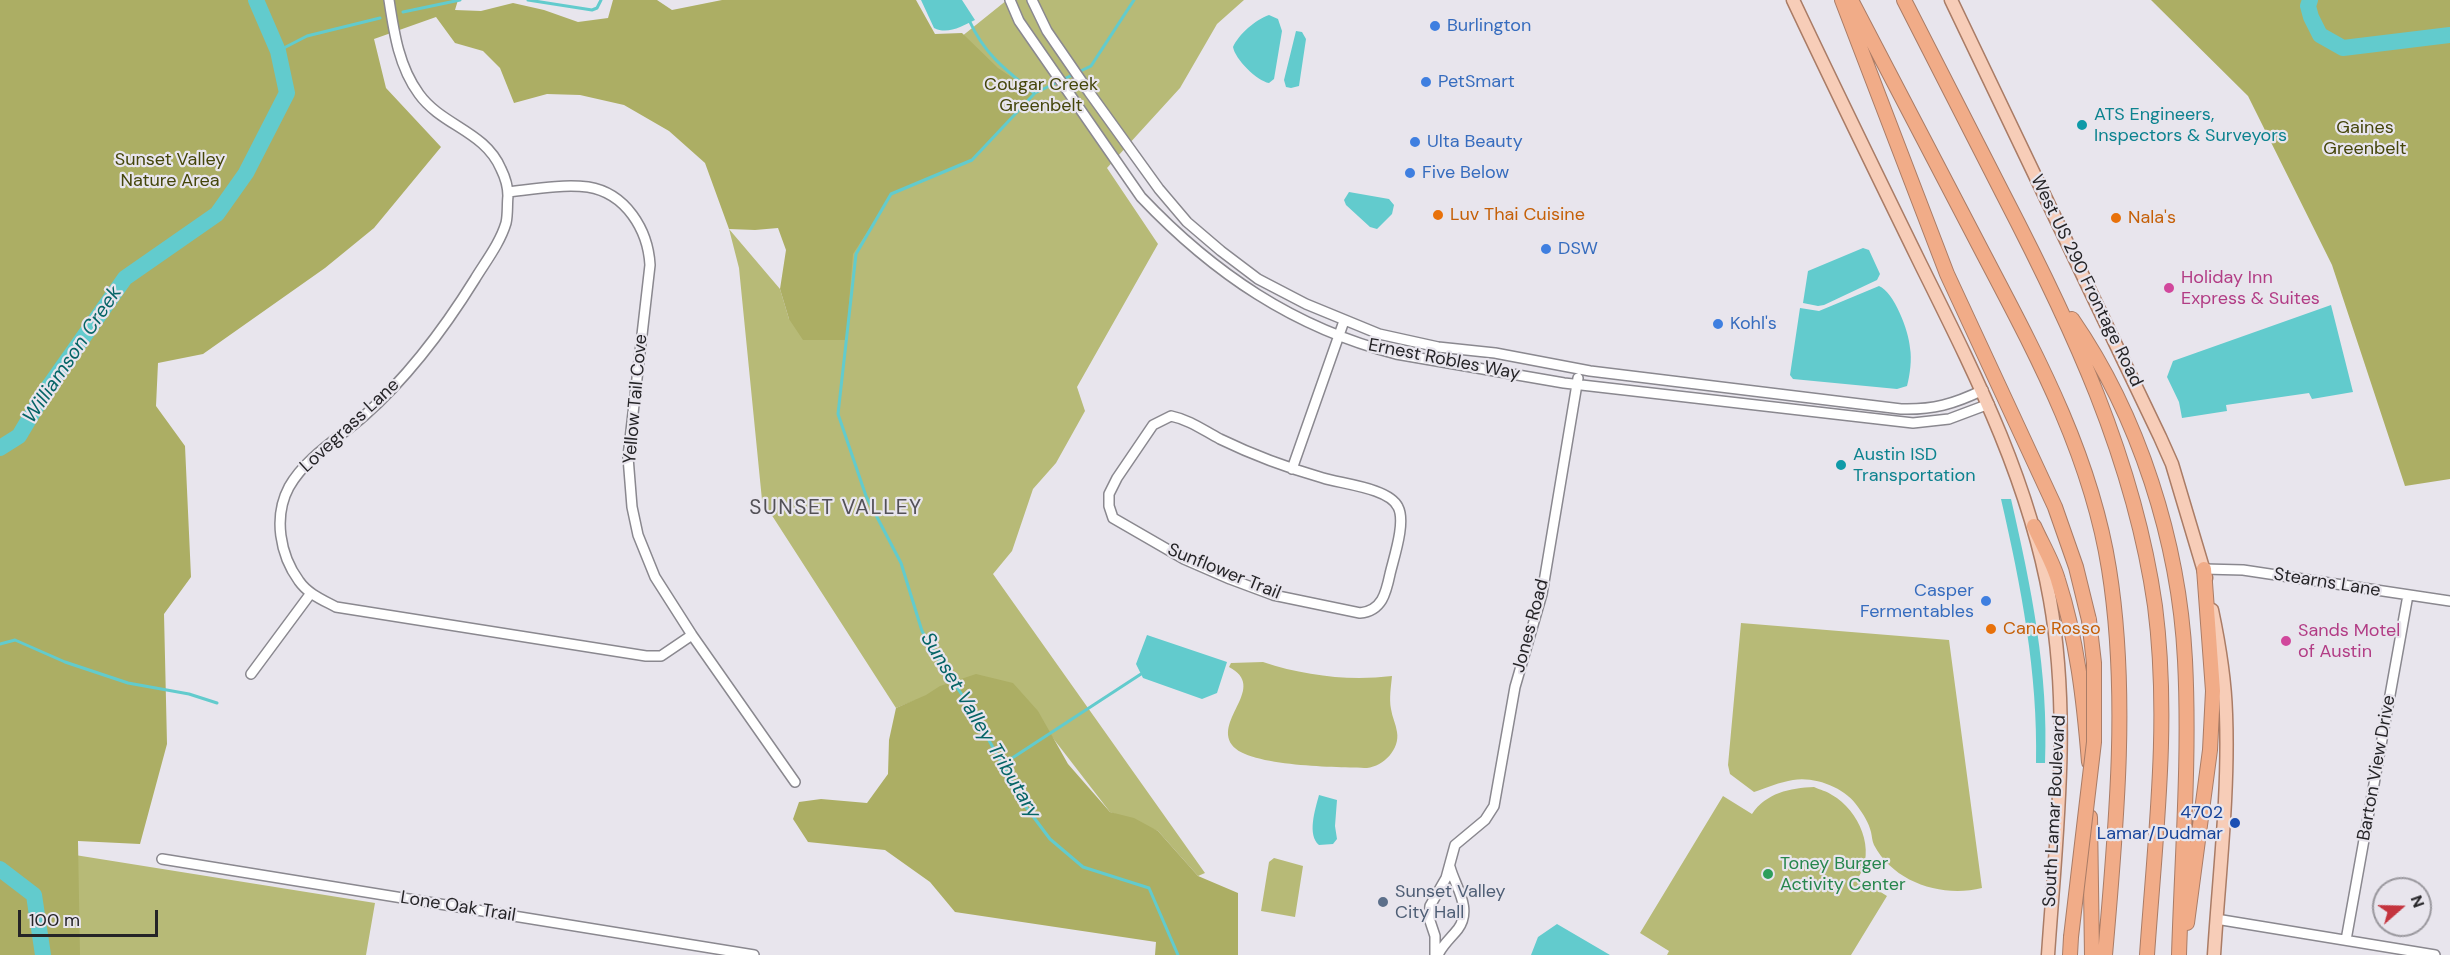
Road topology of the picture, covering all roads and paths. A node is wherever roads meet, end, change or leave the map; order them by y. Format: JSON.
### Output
{"nodes":[{"id":1,"x":389,"y":0,"type":"edge"},
{"id":2,"x":1010,"y":0,"type":"edge"},
{"id":3,"x":1032,"y":0,"type":"edge"},
{"id":4,"x":1793,"y":0,"type":"edge"},
{"id":5,"x":1842,"y":0,"type":"edge"},
{"id":6,"x":1851,"y":0,"type":"edge"},
{"id":7,"x":1904,"y":0,"type":"edge"},
{"id":8,"x":1951,"y":0,"type":"edge"},
{"id":9,"x":508,"y":192,"type":"junction"},
{"id":10,"x":2054,"y":292,"type":"junction"},
{"id":11,"x":1344,"y":321,"type":"junction"},
{"id":12,"x":1339,"y":334,"type":"junction"},
{"id":13,"x":1580,"y":369,"type":"junction"},
{"id":14,"x":1631,"y":376,"type":"junction"},
{"id":15,"x":1577,"y":384,"type":"junction"},
{"id":16,"x":1715,"y":386,"type":"junction"},
{"id":17,"x":1629,"y":390,"type":"junction"},
{"id":18,"x":1983,"y":390,"type":"junction"},
{"id":19,"x":1714,"y":400,"type":"junction"},
{"id":20,"x":1989,"y":404,"type":"junction"},
{"id":21,"x":1292,"y":468,"type":"junction"},
{"id":22,"x":2034,"y":526,"type":"junction"},
{"id":23,"x":2204,"y":568,"type":"junction"},
{"id":24,"x":311,"y":593,"type":"junction"},
{"id":25,"x":2408,"y":595,"type":"junction"},
{"id":26,"x":2450,"y":602,"type":"edge"},
{"id":27,"x":692,"y":635,"type":"junction"},
{"id":28,"x":251,"y":674,"type":"dead end"},
{"id":29,"x":795,"y":782,"type":"dead end"},
{"id":30,"x":162,"y":859,"type":"dead end"},
{"id":31,"x":1450,"y":867,"type":"junction"},
{"id":32,"x":2216,"y":919,"type":"junction"},
{"id":33,"x":2346,"y":940,"type":"junction"},
{"id":34,"x":754,"y":955,"type":"edge"},
{"id":35,"x":1437,"y":955,"type":"edge"},
{"id":36,"x":2048,"y":955,"type":"edge"},
{"id":37,"x":2070,"y":955,"type":"edge"},
{"id":38,"x":2092,"y":955,"type":"edge"},
{"id":39,"x":2105,"y":955,"type":"edge"},
{"id":40,"x":2147,"y":955,"type":"edge"},
{"id":41,"x":2180,"y":955,"type":"edge"},
{"id":42,"x":2214,"y":955,"type":"edge"},
{"id":43,"x":2435,"y":955,"type":"edge"}],
"edges":[{"from":1,"to":9,"type":"street","name":"Lovegrass Lane"},
{"from":2,"to":12,"type":"street","name":"Ernest Robles Way"},
{"from":3,"to":11,"type":"street","name":"Ernest Robles Way"},
{"from":4,"to":18,"type":"main road"},
{"from":5,"to":37,"type":"highway","bridge":true},
{"from":6,"to":39,"type":"highway"},
{"from":7,"to":10,"type":"highway"},
{"from":8,"to":23,"type":"main road","name":"West US 290 Frontage Road"},
{"from":9,"to":24,"type":"street","name":"Lovegrass Lane"},
{"from":9,"to":27,"type":"street","name":"Yellow Tail Cove"},
{"from":10,"to":40,"type":"highway"},
{"from":10,"to":41,"type":"highway"},
{"from":11,"to":12,"type":"street"},
{"from":11,"to":13,"type":"street","name":"Ernest Robles Way"},
{"from":12,"to":15,"type":"street","name":"Ernest Robles Way"},
{"from":12,"to":21,"type":"street"},
{"from":13,"to":14,"type":"street","name":"Ernest Robles Way"},
{"from":13,"to":15,"type":"street","name":"Jones Road"},
{"from":14,"to":16,"type":"street","name":"Ernest Robles Way"},
{"from":14,"to":17,"type":"street"},
{"from":15,"to":17,"type":"street","name":"Ernest Robles Way"},
{"from":15,"to":31,"type":"street","name":"Jones Road"},
{"from":16,"to":18,"type":"street","name":"Ernest Robles Way"},
{"from":16,"to":19,"type":"street"},
{"from":17,"to":19,"type":"street","name":"Ernest Robles Way"},
{"from":18,"to":20,"type":"main road"},
{"from":19,"to":20,"type":"street","name":"Ernest Robles Way"},
{"from":20,"to":22,"type":"main road"},
{"from":21,"to":21,"type":"street","name":"Sunflower Trail"},
{"from":22,"to":36,"type":"main road","name":"South Lamar Boulevard"},
{"from":22,"to":38,"type":"highway"},
{"from":23,"to":25,"type":"street","name":"Stearns Lane"},
{"from":23,"to":32,"type":"main road"},
{"from":23,"to":41,"type":"highway"},
{"from":24,"to":27,"type":"street","name":"Lovegrass Lane"},
{"from":24,"to":28,"type":"street"},
{"from":25,"to":26,"type":"street","name":"Stearns Lane"},
{"from":25,"to":33,"type":"street","name":"Barton View Drive"},
{"from":27,"to":29,"type":"street","name":"Yellow Tail Cove"},
{"from":30,"to":34,"type":"street","name":"Lone Oak Trail"},
{"from":31,"to":35,"type":"street","name":"Jones Road"},
{"from":31,"to":35,"type":"street","name":"Jones Road"},
{"from":32,"to":33,"type":"street"},
{"from":32,"to":42,"type":"main road"},
{"from":33,"to":43,"type":"street"}]}
